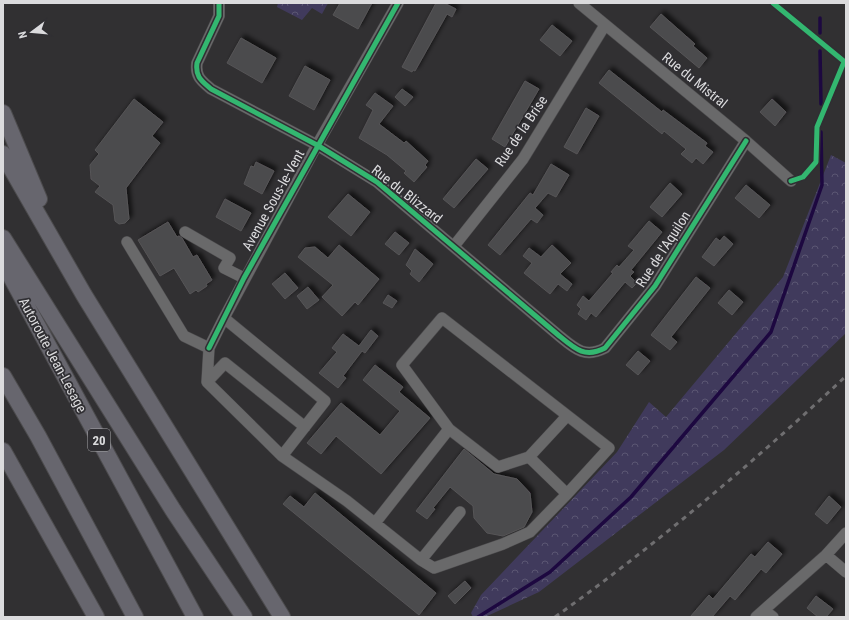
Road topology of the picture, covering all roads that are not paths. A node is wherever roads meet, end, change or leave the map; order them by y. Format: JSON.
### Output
{"nodes":[{"id":1,"x":219,"y":3,"type":"edge"},
{"id":2,"x":398,"y":3,"type":"edge"},
{"id":3,"x":579,"y":3,"type":"edge"},
{"id":4,"x":605,"y":25,"type":"junction"},
{"id":5,"x":3,"y":113,"type":"edge"},
{"id":6,"x":746,"y":141,"type":"junction"},
{"id":7,"x":317,"y":145,"type":"junction"},
{"id":8,"x":3,"y":154,"type":"edge"},
{"id":9,"x":791,"y":181,"type":"dead end"},
{"id":10,"x":186,"y":232,"type":"dead end"},
{"id":11,"x":3,"y":238,"type":"edge"},
{"id":12,"x":127,"y":242,"type":"dead end"},
{"id":13,"x":454,"y":246,"type":"junction"},
{"id":14,"x":3,"y":262,"type":"edge"},
{"id":15,"x":244,"y":278,"type":"junction"},
{"id":16,"x":84,"y":295,"type":"junction"},
{"id":17,"x":224,"y":318,"type":"junction"},
{"id":18,"x":209,"y":348,"type":"junction"},
{"id":19,"x":584,"y":353,"type":"joint"},
{"id":20,"x":3,"y":376,"type":"edge"},
{"id":21,"x":207,"y":382,"type":"junction"},
{"id":22,"x":567,"y":416,"type":"junction"},
{"id":23,"x":305,"y":427,"type":"junction"},
{"id":24,"x":449,"y":429,"type":"junction"},
{"id":25,"x":3,"y":451,"type":"edge"},
{"id":26,"x":282,"y":456,"type":"junction"},
{"id":27,"x":529,"y":457,"type":"junction"},
{"id":28,"x":567,"y":494,"type":"junction"},
{"id":29,"x":460,"y":512,"type":"dead end"},
{"id":30,"x":375,"y":523,"type":"junction"},
{"id":31,"x":846,"y":533,"type":"edge"},
{"id":32,"x":235,"y":542,"type":"junction"},
{"id":33,"x":826,"y":555,"type":"junction"},
{"id":34,"x":421,"y":560,"type":"junction"},
{"id":35,"x":846,"y":572,"type":"edge"},
{"id":36,"x":764,"y":615,"type":"edge"},
{"id":37,"x":96,"y":617,"type":"edge"},
{"id":38,"x":135,"y":617,"type":"edge"},
{"id":39,"x":195,"y":617,"type":"edge"},
{"id":40,"x":244,"y":617,"type":"edge"},
{"id":41,"x":282,"y":617,"type":"edge"},
{"id":42,"x":291,"y":617,"type":"edge"}],
"edges":[{"from":1,"to":7,"type":"street","name":"Rue du Blizzard"},
{"from":2,"to":7,"type":"street","name":"Avenue Sous-le-Vent"},
{"from":3,"to":4,"type":"street","name":"Rue du Mistral"},
{"from":4,"to":6,"type":"street","name":"Rue du Mistral"},
{"from":4,"to":13,"type":"street","name":"Rue de la Brise"},
{"from":5,"to":16,"type":"highway"},
{"from":6,"to":9,"type":"street","name":"Rue du Mistral"},
{"from":6,"to":19,"type":"street","name":"Rue de l'Aquilon"},
{"from":7,"to":13,"type":"street","name":"Rue du Blizzard"},
{"from":7,"to":15,"type":"street","name":"Avenue Sous-le-Vent"},
{"from":8,"to":16,"type":"highway"},
{"from":10,"to":15,"type":"street"},
{"from":11,"to":40,"type":"highway"},
{"from":12,"to":18,"type":"street"},
{"from":13,"to":19,"type":"street","name":"Rue du Blizzard"},
{"from":14,"to":39,"type":"highway","name":"Autoroute Jean-Lesage","number":"20"},
{"from":15,"to":17,"type":"street","name":"Avenue Sous-le-Vent"},
{"from":16,"to":32,"type":"highway"},
{"from":17,"to":18,"type":"street","name":"Avenue Sous-le-Vent"},
{"from":17,"to":23,"type":"street"},
{"from":18,"to":21,"type":"street"},
{"from":20,"to":38,"type":"highway"},
{"from":21,"to":23,"type":"street"},
{"from":21,"to":26,"type":"street"},
{"from":22,"to":24,"type":"street"},
{"from":22,"to":27,"type":"street"},
{"from":22,"to":28,"type":"street"},
{"from":23,"to":26,"type":"street"},
{"from":24,"to":27,"type":"street"},
{"from":24,"to":30,"type":"street"},
{"from":25,"to":37,"type":"highway"},
{"from":26,"to":30,"type":"street"},
{"from":27,"to":28,"type":"street"},
{"from":28,"to":34,"type":"street"},
{"from":29,"to":34,"type":"street"},
{"from":30,"to":34,"type":"street"},
{"from":31,"to":33,"type":"street"},
{"from":32,"to":41,"type":"highway"},
{"from":32,"to":42,"type":"highway"},
{"from":33,"to":35,"type":"street"},
{"from":33,"to":36,"type":"street"}]}
